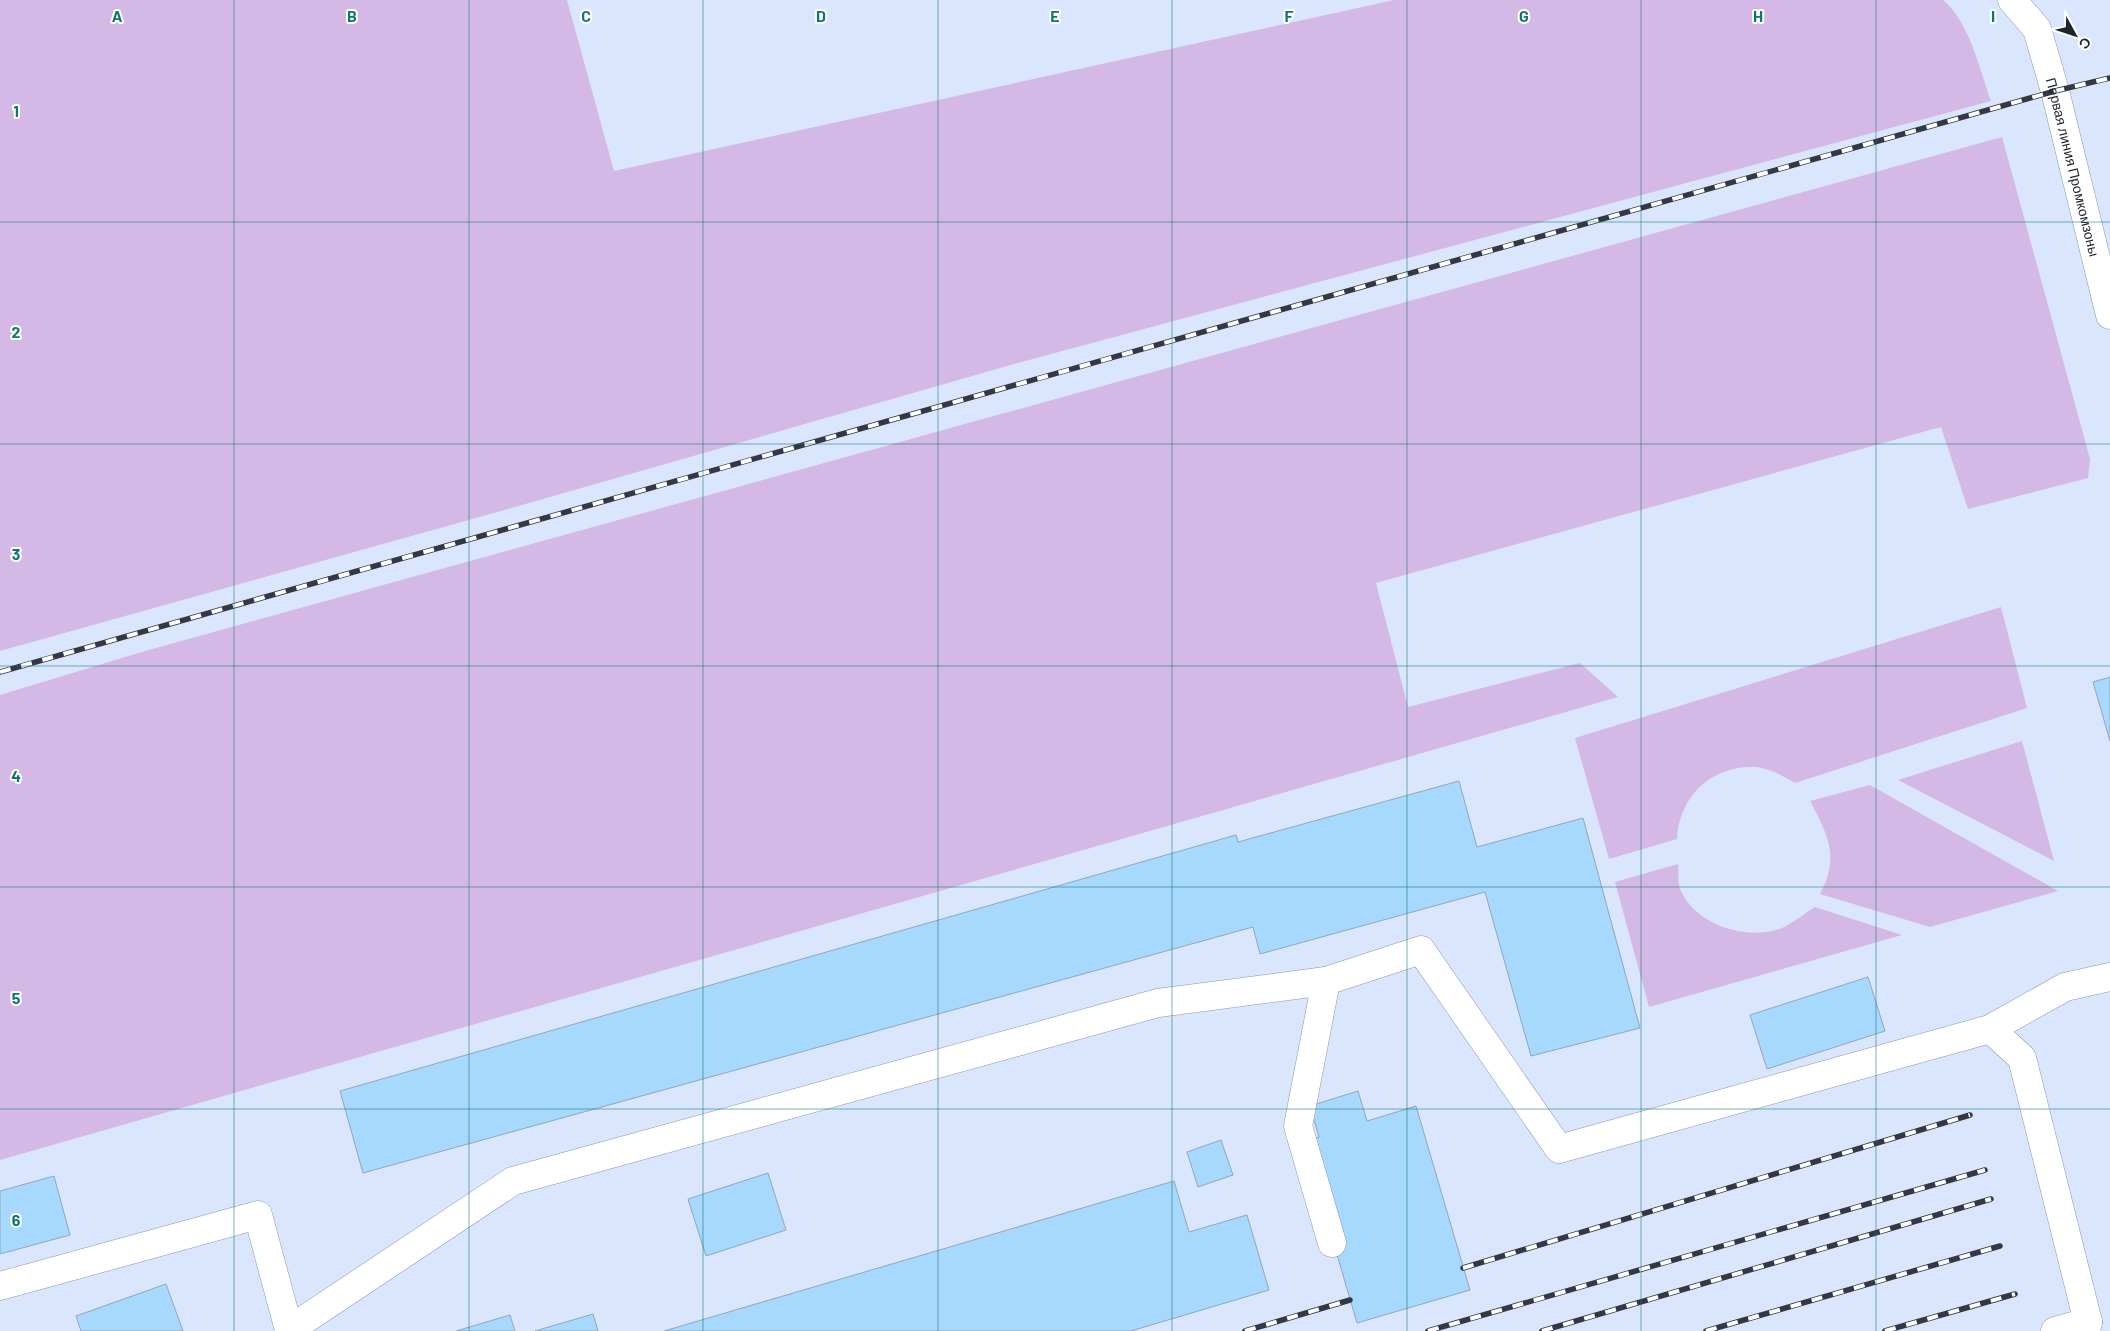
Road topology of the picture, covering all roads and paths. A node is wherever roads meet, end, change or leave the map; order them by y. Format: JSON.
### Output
{"nodes":[{"id":1,"x":2012,"y":0,"type":"edge"},
{"id":2,"x":2110,"y":315,"type":"edge"},
{"id":3,"x":2110,"y":976,"type":"edge"},
{"id":4,"x":1326,"y":981,"type":"junction"},
{"id":5,"x":1990,"y":1029,"type":"junction"},
{"id":6,"x":1332,"y":1243,"type":"dead end"},
{"id":7,"x":0,"y":1286,"type":"edge"},
{"id":8,"x":2087,"y":1326,"type":"edge"},
{"id":9,"x":2054,"y":1331,"type":"edge"}],
"edges":[{"from":1,"to":2,"type":"street","name":"Первая линия Промкомзоны"},
{"from":3,"to":5,"type":"street"},
{"from":4,"to":5,"type":"street"},
{"from":4,"to":6,"type":"street"},
{"from":4,"to":7,"type":"street"},
{"from":5,"to":8,"type":"street"},
{"from":8,"to":9,"type":"street"}]}
